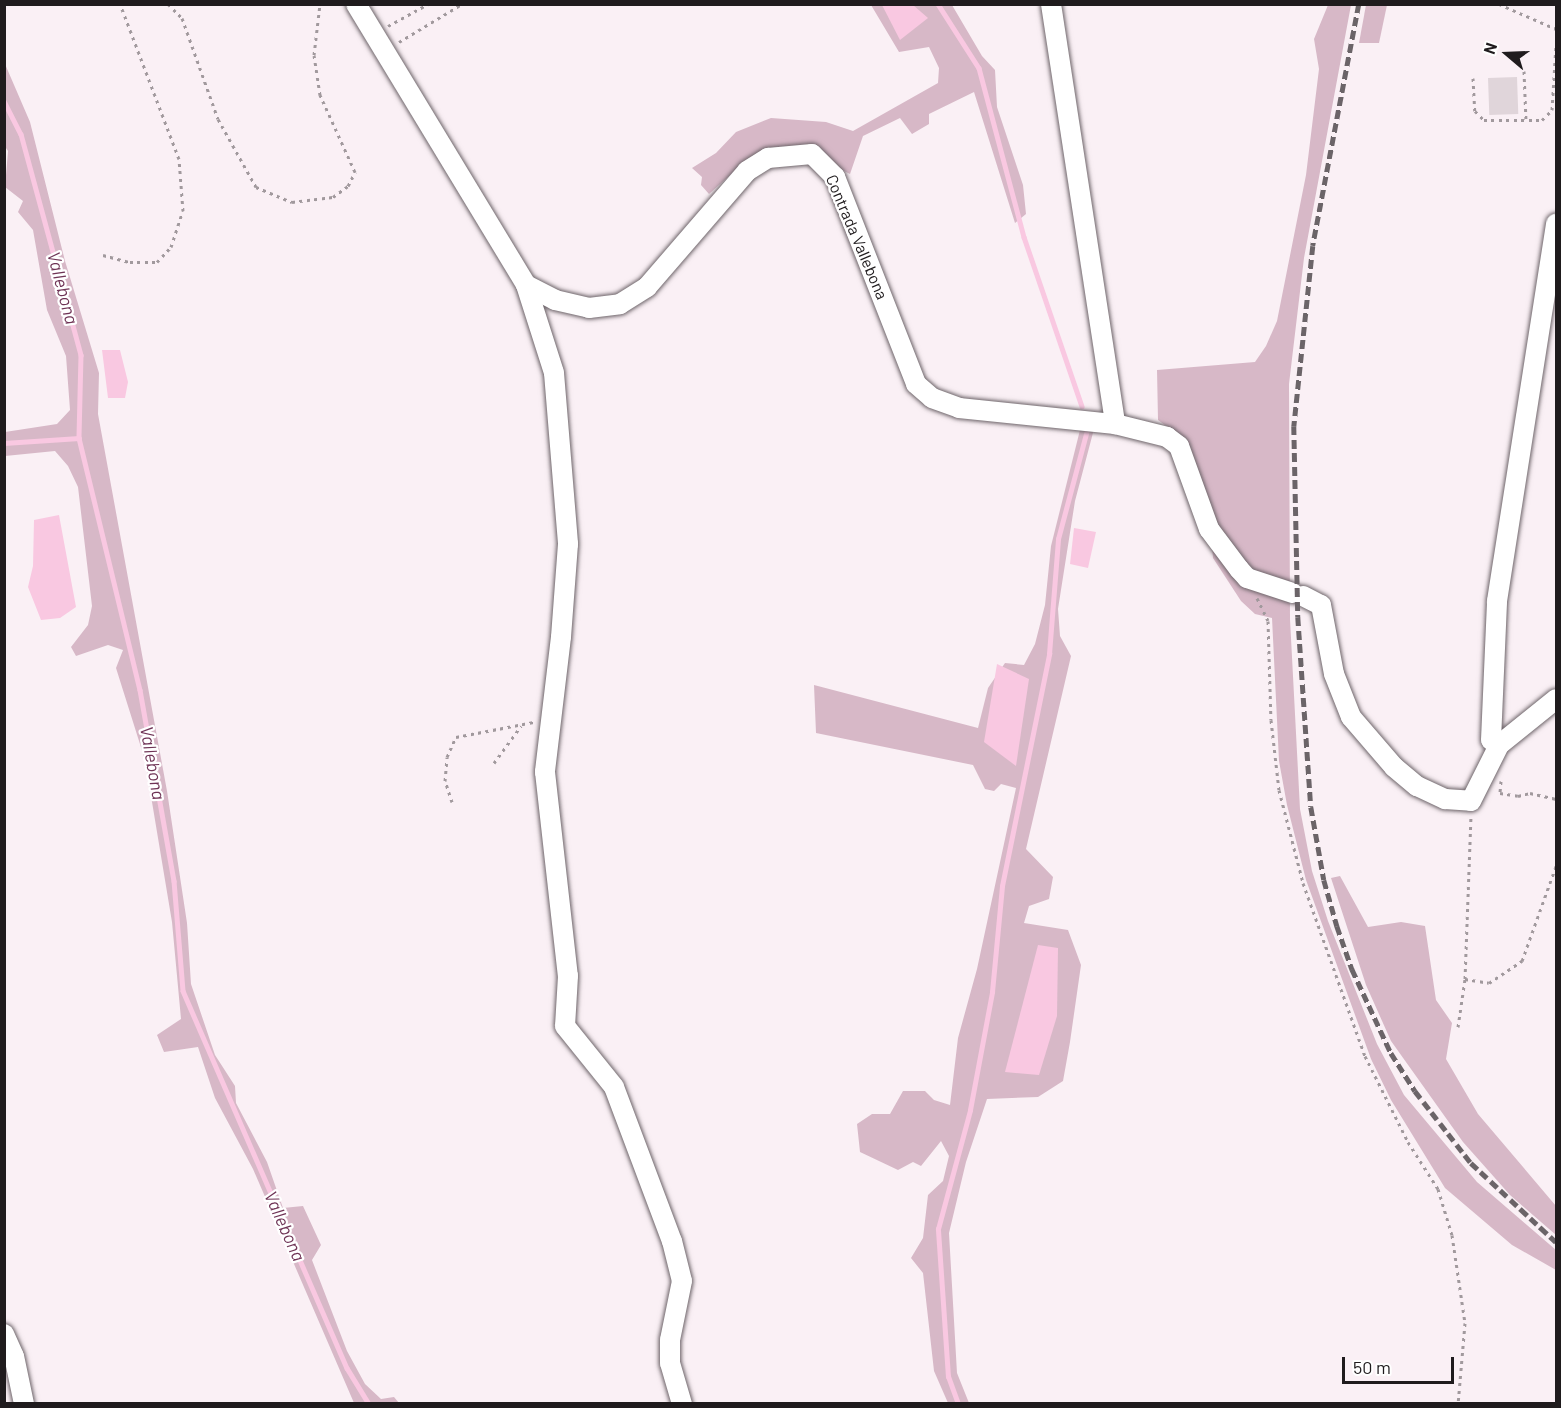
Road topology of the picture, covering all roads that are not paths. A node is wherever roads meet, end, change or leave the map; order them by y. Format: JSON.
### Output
{"nodes":[{"id":1,"x":356,"y":4,"type":"edge"},
{"id":2,"x":1051,"y":4,"type":"edge"},
{"id":3,"x":1557,"y":224,"type":"edge"},
{"id":4,"x":526,"y":285,"type":"junction"},
{"id":5,"x":1115,"y":424,"type":"junction"},
{"id":6,"x":1557,"y":699,"type":"edge"},
{"id":7,"x":1499,"y":745,"type":"junction"},
{"id":8,"x":4,"y":1334,"type":"edge"},
{"id":9,"x":24,"y":1404,"type":"edge"},
{"id":10,"x":682,"y":1404,"type":"edge"}],
"edges":[{"from":1,"to":4,"type":"street"},
{"from":2,"to":5,"type":"street"},
{"from":3,"to":7,"type":"street"},
{"from":4,"to":5,"type":"street","name":"Contrada Vallebona"},
{"from":4,"to":10,"type":"street"},
{"from":5,"to":7,"type":"street","name":"Contrada Vallebona"},
{"from":6,"to":7,"type":"street"},
{"from":8,"to":9,"type":"street"}]}
